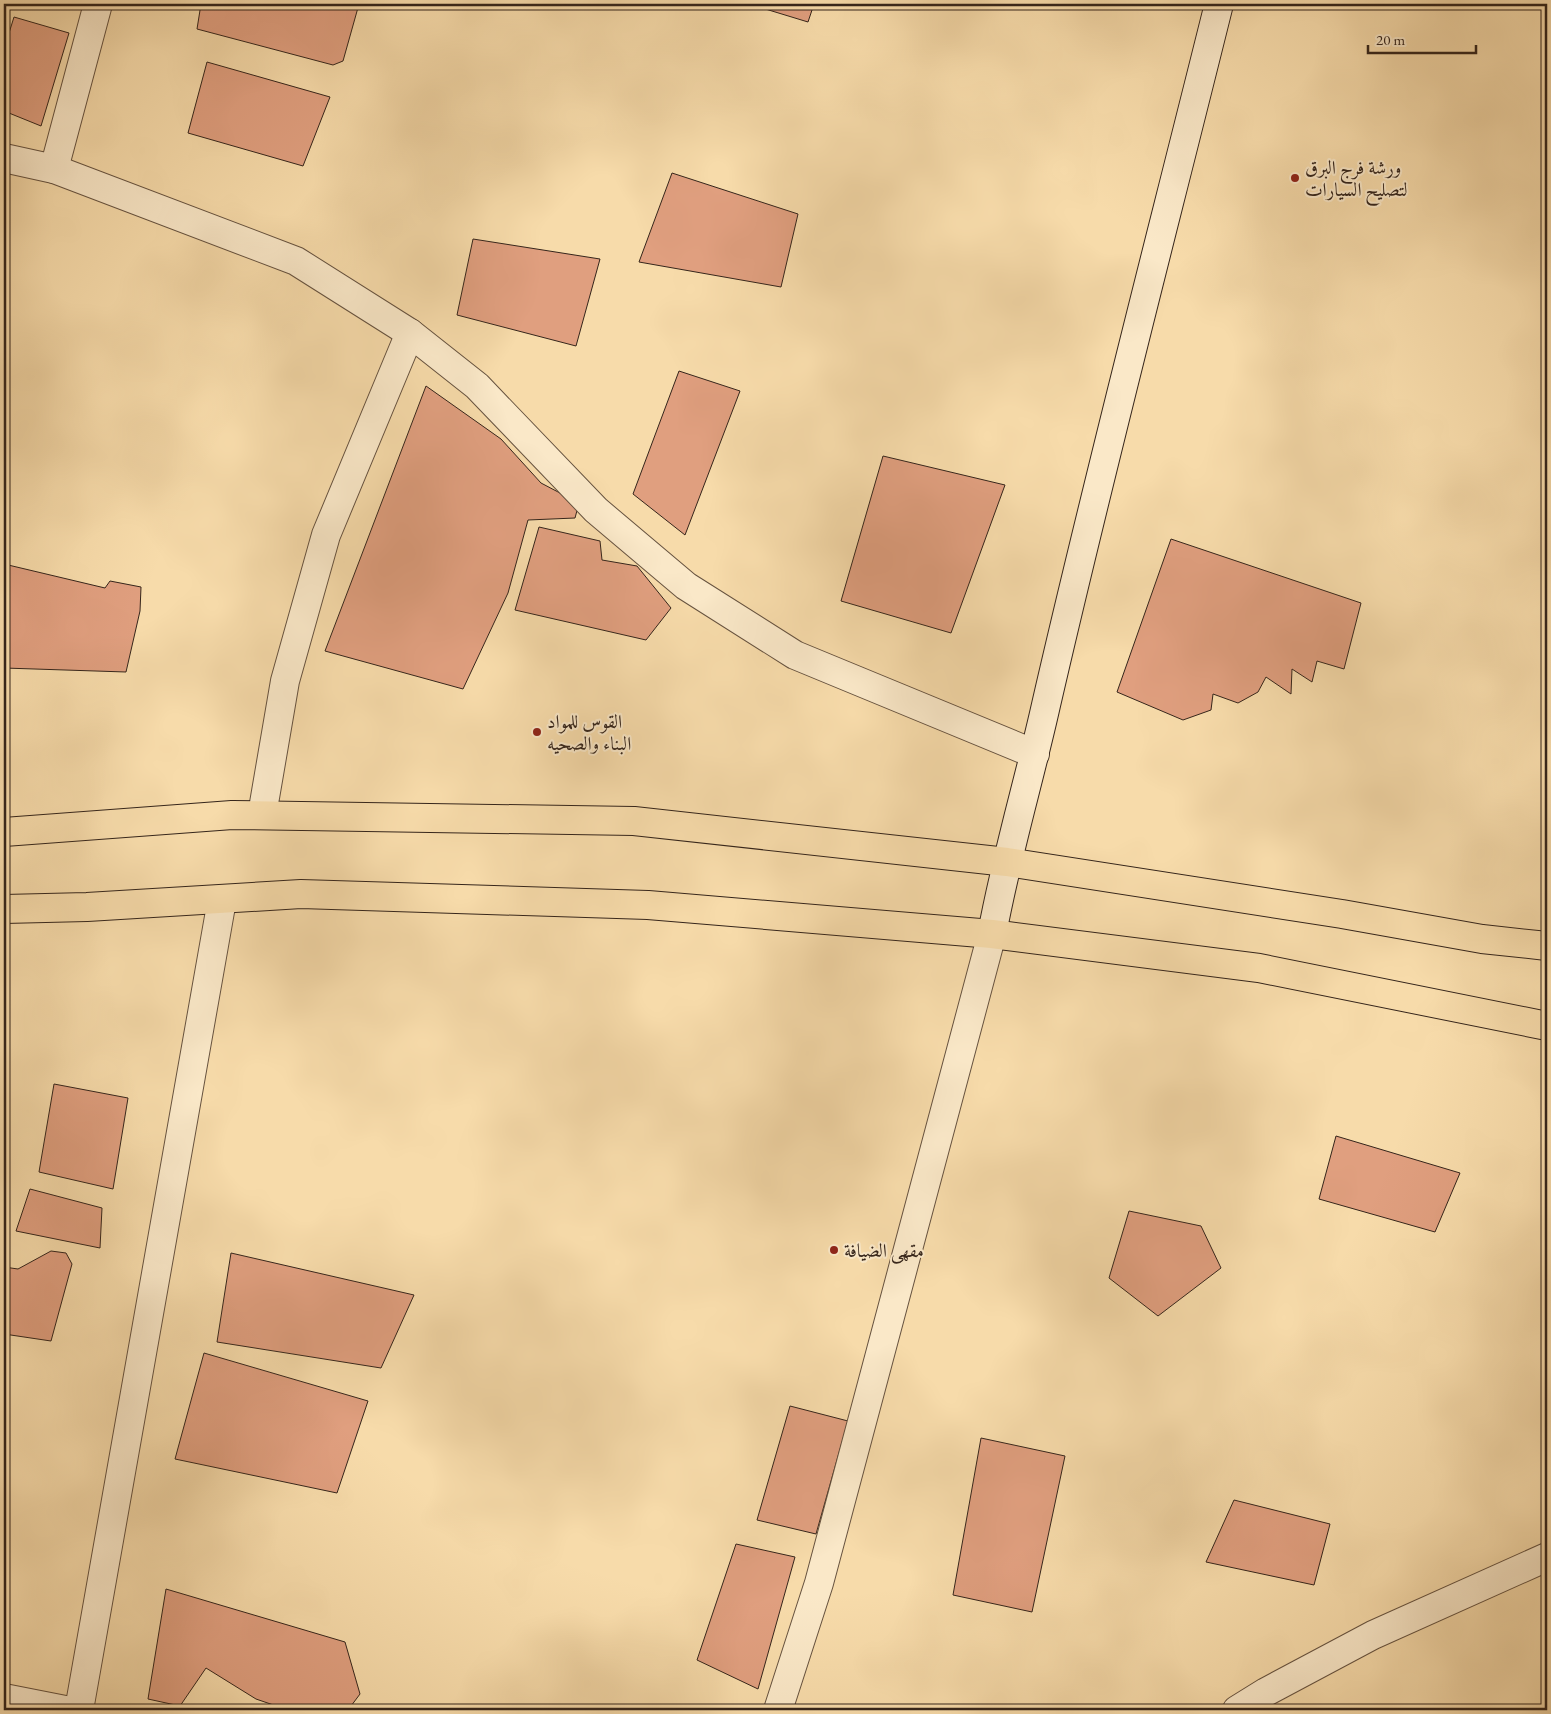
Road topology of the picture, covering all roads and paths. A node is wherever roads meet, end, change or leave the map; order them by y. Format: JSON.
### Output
{"nodes":[{"id":1,"x":98,"y":4,"type":"edge"},
{"id":2,"x":1219,"y":4,"type":"edge"},
{"id":3,"x":4,"y":158,"type":"edge"},
{"id":4,"x":54,"y":170,"type":"junction"},
{"id":5,"x":410,"y":333,"type":"junction"},
{"id":6,"x":1035,"y":754,"type":"junction"},
{"id":7,"x":262,"y":815,"type":"junction"},
{"id":8,"x":4,"y":832,"type":"edge"},
{"id":9,"x":1007,"y":862,"type":"junction"},
{"id":10,"x":222,"y":900,"type":"junction"},
{"id":11,"x":4,"y":910,"type":"edge"},
{"id":12,"x":992,"y":934,"type":"junction"},
{"id":13,"x":1547,"y":946,"type":"edge"},
{"id":14,"x":1547,"y":1026,"type":"edge"},
{"id":15,"x":1547,"y":1557,"type":"edge"},
{"id":16,"x":4,"y":1698,"type":"edge"},
{"id":17,"x":66,"y":1710,"type":"edge"},
{"id":18,"x":79,"y":1710,"type":"edge"},
{"id":19,"x":778,"y":1710,"type":"edge"},
{"id":20,"x":1237,"y":1710,"type":"edge"}],
"edges":[{"from":1,"to":4,"type":"street"},
{"from":2,"to":6,"type":"street"},
{"from":3,"to":4,"type":"street"},
{"from":4,"to":5,"type":"street"},
{"from":5,"to":6,"type":"street"},
{"from":5,"to":7,"type":"street"},
{"from":6,"to":9,"type":"street"},
{"from":7,"to":8,"type":"main road"},
{"from":7,"to":9,"type":"main road"},
{"from":9,"to":12,"type":"street"},
{"from":9,"to":13,"type":"main road"},
{"from":10,"to":11,"type":"main road"},
{"from":10,"to":12,"type":"main road"},
{"from":10,"to":18,"type":"street"},
{"from":12,"to":14,"type":"main road"},
{"from":12,"to":19,"type":"street"},
{"from":15,"to":20,"type":"street"},
{"from":16,"to":17,"type":"street"}]}
